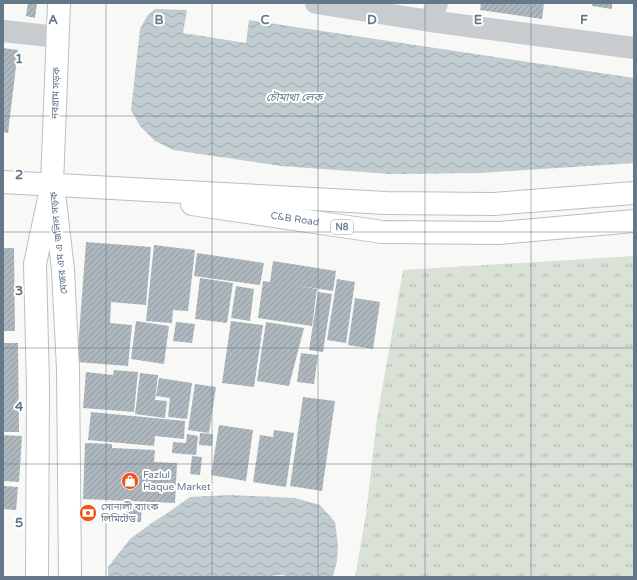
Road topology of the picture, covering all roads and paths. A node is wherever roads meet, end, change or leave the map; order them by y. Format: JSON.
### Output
{"nodes":[{"id":1,"x":59,"y":3,"type":"edge"},
{"id":2,"x":316,"y":3,"type":"edge"},
{"id":3,"x":434,"y":12,"type":"edge"},
{"id":4,"x":3,"y":31,"type":"edge"},
{"id":5,"x":58,"y":37,"type":"junction"},
{"id":6,"x":634,"y":48,"type":"edge"},
{"id":7,"x":3,"y":182,"type":"edge"},
{"id":8,"x":52,"y":184,"type":"junction"},
{"id":9,"x":634,"y":193,"type":"edge"},
{"id":10,"x":634,"y":221,"type":"edge"},
{"id":11,"x":37,"y":577,"type":"edge"},
{"id":12,"x":70,"y":577,"type":"edge"}],
"edges":[{"from":1,"to":5,"type":"main road","name":"নবগ্রাম সড়ক"},
{"from":2,"to":3,"type":"street"},
{"from":3,"to":6,"type":"street"},
{"from":4,"to":5,"type":"street"},
{"from":5,"to":8,"type":"main road","name":"নবগ্রাম সড়ক"},
{"from":7,"to":8,"type":"main road","name":"C&B Road","number":"N8"},
{"from":8,"to":9,"type":"main road","name":"C&B Road","number":"N8"},
{"from":8,"to":10,"type":"main road","name":"C&B Road","number":"N8"},
{"from":8,"to":11,"type":"main road","name":"মেজর এম এ জলিল সড়ক"},
{"from":8,"to":12,"type":"main road","name":"মেজর এম এ জলিল সড়ক"}]}
